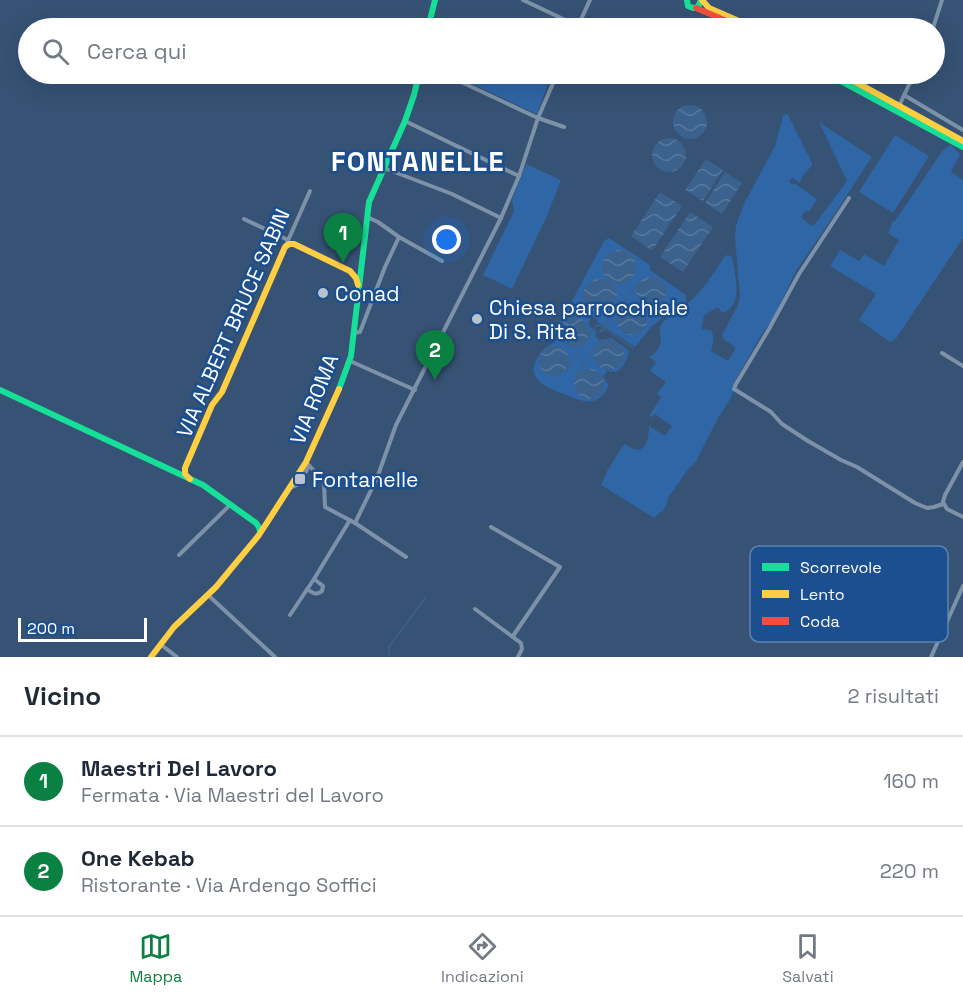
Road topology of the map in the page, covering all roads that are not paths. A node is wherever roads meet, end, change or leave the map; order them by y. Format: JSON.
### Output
{"nodes":[{"id":1,"x":435,"y":0,"type":"edge"},
{"id":2,"x":523,"y":0,"type":"edge"},
{"id":3,"x":590,"y":0,"type":"edge"},
{"id":4,"x":687,"y":0,"type":"edge"},
{"id":5,"x":701,"y":0,"type":"edge"},
{"id":6,"x":942,"y":0,"type":"edge"},
{"id":7,"x":696,"y":8,"type":"junction"},
{"id":8,"x":431,"y":18,"type":"edge"},
{"id":9,"x":560,"y":18,"type":"edge"},
{"id":10,"x":582,"y":18,"type":"edge"},
{"id":11,"x":719,"y":18,"type":"edge"},
{"id":12,"x":732,"y":18,"type":"edge"},
{"id":13,"x":936,"y":18,"type":"edge"},
{"id":14,"x":417,"y":84,"type":"edge"},
{"id":15,"x":465,"y":84,"type":"edge"},
{"id":16,"x":552,"y":84,"type":"edge"},
{"id":17,"x":848,"y":84,"type":"edge"},
{"id":18,"x":857,"y":84,"type":"edge"},
{"id":19,"x":909,"y":84,"type":"edge"},
{"id":20,"x":904,"y":95,"type":"junction"},
{"id":21,"x":896,"y":108,"type":"junction"},
{"id":22,"x":538,"y":118,"type":"junction"},
{"id":23,"x":405,"y":121,"type":"junction"},
{"id":24,"x":564,"y":127,"type":"dead end"},
{"id":25,"x":963,"y":130,"type":"edge"},
{"id":26,"x":963,"y":141,"type":"edge"},
{"id":27,"x":963,"y":147,"type":"edge"},
{"id":28,"x":383,"y":167,"type":"junction"},
{"id":29,"x":519,"y":176,"type":"junction"},
{"id":30,"x":310,"y":191,"type":"dead end"},
{"id":31,"x":849,"y":198,"type":"dead end"},
{"id":32,"x":367,"y":217,"type":"junction"},
{"id":33,"x":501,"y":218,"type":"junction"},
{"id":34,"x":244,"y":219,"type":"dead end"},
{"id":35,"x":399,"y":237,"type":"junction"},
{"id":36,"x":289,"y":244,"type":"junction"},
{"id":37,"x":362,"y":260,"type":"junction"},
{"id":38,"x":442,"y":261,"type":"dead end"},
{"id":39,"x":350,"y":271,"type":"junction"},
{"id":40,"x":359,"y":291,"type":"junction"},
{"id":41,"x":353,"y":333,"type":"junction"},
{"id":42,"x":942,"y":353,"type":"dead end"},
{"id":43,"x":350,"y":361,"type":"junction"},
{"id":44,"x":963,"y":366,"type":"edge"},
{"id":45,"x":0,"y":390,"type":"edge"},
{"id":46,"x":414,"y":390,"type":"junction"},
{"id":47,"x":963,"y":462,"type":"edge"},
{"id":48,"x":308,"y":464,"type":"junction"},
{"id":49,"x":185,"y":468,"type":"junction"},
{"id":50,"x":173,"y":471,"type":"junction"},
{"id":51,"x":190,"y":479,"type":"junction"},
{"id":52,"x":943,"y":504,"type":"junction"},
{"id":53,"x":230,"y":505,"type":"junction"},
{"id":54,"x":963,"y":518,"type":"edge"},
{"id":55,"x":350,"y":520,"type":"junction"},
{"id":56,"x":268,"y":521,"type":"junction"},
{"id":57,"x":256,"y":524,"type":"junction"},
{"id":58,"x":355,"y":524,"type":"junction"},
{"id":59,"x":491,"y":527,"type":"dead end"},
{"id":60,"x":260,"y":535,"type":"junction"},
{"id":61,"x":179,"y":555,"type":"dead end"},
{"id":62,"x":406,"y":557,"type":"dead end"},
{"id":63,"x":314,"y":579,"type":"junction"},
{"id":64,"x":963,"y":586,"type":"edge"},
{"id":65,"x":308,"y":589,"type":"junction"},
{"id":66,"x":208,"y":595,"type":"junction"},
{"id":67,"x":475,"y":609,"type":"dead end"},
{"id":68,"x":290,"y":615,"type":"dead end"},
{"id":69,"x":948,"y":620,"type":"edge"},
{"id":70,"x":513,"y":636,"type":"junction"},
{"id":71,"x":939,"y":642,"type":"edge"},
{"id":72,"x":160,"y":644,"type":"junction"},
{"id":73,"x":273,"y":656,"type":"edge"},
{"id":74,"x":151,"y":657,"type":"edge"},
{"id":75,"x":177,"y":657,"type":"edge"},
{"id":76,"x":518,"y":657,"type":"edge"},
{"id":77,"x":932,"y":657,"type":"edge"}],
"edges":[{"from":1,"to":8,"type":"main road"},
{"from":2,"to":9,"type":"street"},
{"from":3,"to":10,"type":"street"},
{"from":4,"to":7,"type":"main road"},
{"from":5,"to":7,"type":"main road"},
{"from":5,"to":12,"type":"main road"},
{"from":6,"to":13,"type":"street"},
{"from":7,"to":11,"type":"main road"},
{"from":14,"to":23,"type":"main road","name":"VIA ROMA"},
{"from":15,"to":22,"type":"street"},
{"from":16,"to":22,"type":"street"},
{"from":17,"to":21,"type":"main road"},
{"from":18,"to":21,"type":"main road"},
{"from":19,"to":20,"type":"street"},
{"from":20,"to":21,"type":"street"},
{"from":20,"to":25,"type":"street"},
{"from":21,"to":26,"type":"main road"},
{"from":21,"to":27,"type":"main road"},
{"from":22,"to":24,"type":"street"},
{"from":22,"to":29,"type":"street"},
{"from":23,"to":28,"type":"main road","name":"VIA ROMA"},
{"from":23,"to":29,"type":"street"},
{"from":28,"to":32,"type":"main road","name":"VIA ROMA"},
{"from":28,"to":33,"type":"street"},
{"from":29,"to":33,"type":"street"},
{"from":30,"to":36,"type":"street","name":"VIA ALBERT BRUCE SABIN"},
{"from":31,"to":52,"type":"street"},
{"from":32,"to":35,"type":"street"},
{"from":32,"to":37,"type":"main road","name":"VIA ROMA"},
{"from":33,"to":46,"type":"street"},
{"from":34,"to":36,"type":"street"},
{"from":35,"to":38,"type":"street"},
{"from":35,"to":41,"type":"street"},
{"from":36,"to":39,"type":"main road"},
{"from":36,"to":49,"type":"main road","name":"VIA ALBERT BRUCE SABIN"},
{"from":37,"to":39,"type":"main road"},
{"from":37,"to":40,"type":"main road","name":"VIA ROMA"},
{"from":39,"to":40,"type":"main road"},
{"from":40,"to":41,"type":"main road","name":"VIA ROMA"},
{"from":41,"to":43,"type":"main road","name":"VIA ROMA"},
{"from":42,"to":44,"type":"street"},
{"from":43,"to":46,"type":"street"},
{"from":43,"to":48,"type":"main road","name":"VIA ROMA"},
{"from":45,"to":50,"type":"main road"},
{"from":46,"to":58,"type":"street"},
{"from":47,"to":52,"type":"street"},
{"from":48,"to":55,"type":"street"},
{"from":48,"to":56,"type":"main road","name":"VIA ROMA"},
{"from":49,"to":50,"type":"main road","name":"VIA ALBERT BRUCE SABIN"},
{"from":49,"to":51,"type":"main road","name":"VIA ALBERT BRUCE SABIN"},
{"from":50,"to":51,"type":"main road"},
{"from":51,"to":53,"type":"main road"},
{"from":52,"to":54,"type":"street"},
{"from":53,"to":57,"type":"main road"},
{"from":53,"to":61,"type":"street"},
{"from":55,"to":58,"type":"street"},
{"from":55,"to":63,"type":"street"},
{"from":56,"to":57,"type":"main road"},
{"from":56,"to":60,"type":"main road","name":"VIA ROMA"},
{"from":57,"to":60,"type":"main road"},
{"from":58,"to":62,"type":"street"},
{"from":59,"to":70,"type":"street"},
{"from":60,"to":66,"type":"main road","name":"VIA ROMA"},
{"from":63,"to":65,"type":"street"},
{"from":63,"to":65,"type":"street"},
{"from":64,"to":69,"type":"street"},
{"from":65,"to":68,"type":"street"},
{"from":66,"to":72,"type":"main road","name":"VIA ROMA"},
{"from":66,"to":73,"type":"street"},
{"from":67,"to":70,"type":"street"},
{"from":70,"to":76,"type":"street"},
{"from":71,"to":77,"type":"street"},
{"from":72,"to":74,"type":"main road","name":"VIA ROMA"},
{"from":72,"to":75,"type":"street"}]}
